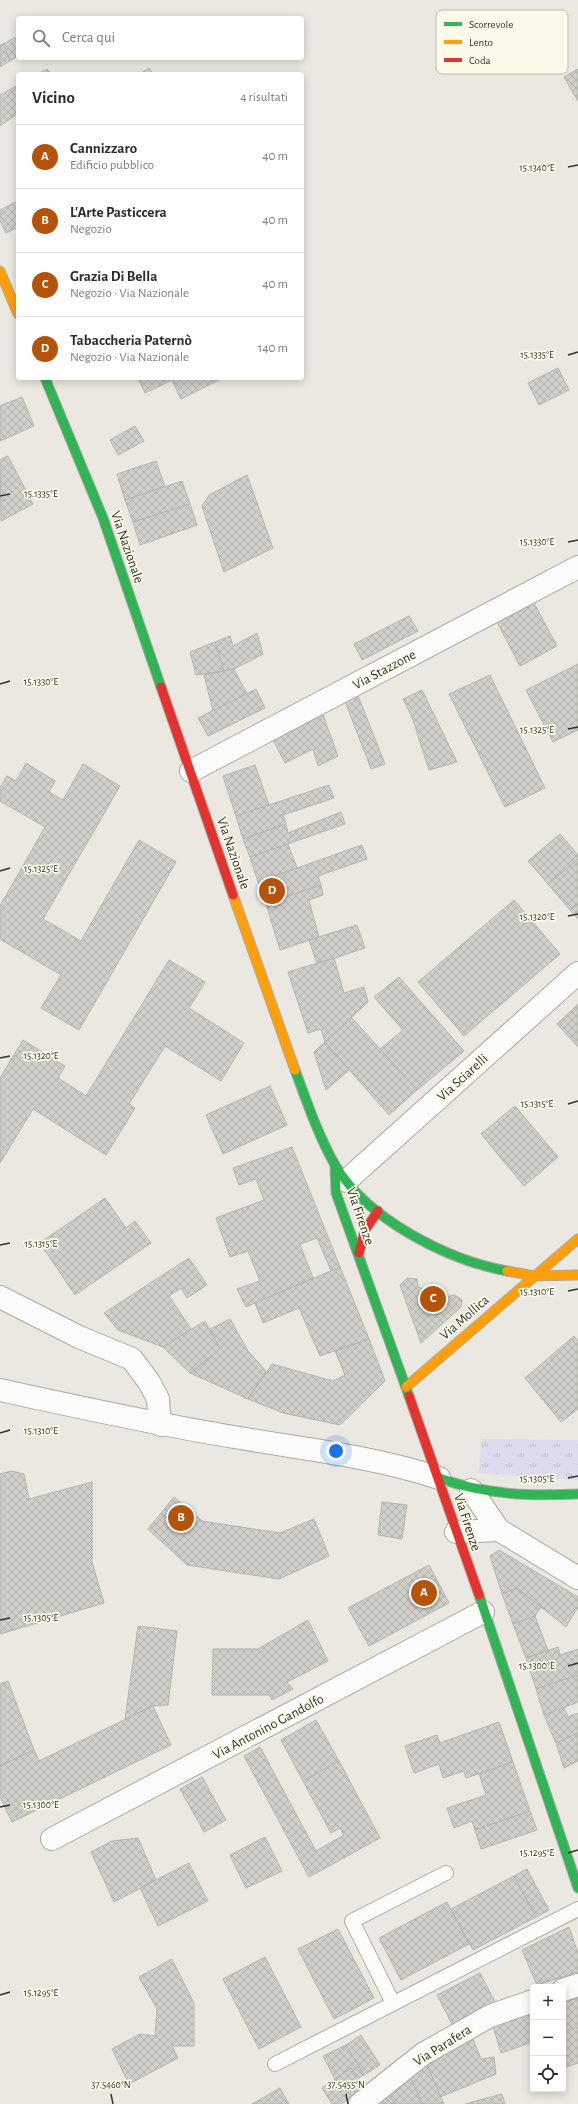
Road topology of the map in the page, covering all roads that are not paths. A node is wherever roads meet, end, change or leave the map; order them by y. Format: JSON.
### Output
{"nodes":[{"id":1,"x":0,"y":271,"type":"edge"},
{"id":2,"x":16,"y":309,"type":"edge"},
{"id":3,"x":46,"y":380,"type":"edge"},
{"id":4,"x":578,"y":567,"type":"edge"},
{"id":5,"x":191,"y":771,"type":"junction"},
{"id":6,"x":578,"y":973,"type":"edge"},
{"id":7,"x":340,"y":1173,"type":"junction"},
{"id":8,"x":378,"y":1211,"type":"junction"},
{"id":9,"x":578,"y":1239,"type":"edge"},
{"id":10,"x":360,"y":1253,"type":"junction"},
{"id":11,"x":578,"y":1275,"type":"edge"},
{"id":12,"x":534,"y":1276,"type":"junction"},
{"id":13,"x":0,"y":1297,"type":"edge"},
{"id":14,"x":406,"y":1387,"type":"junction"},
{"id":15,"x":0,"y":1390,"type":"edge"},
{"id":16,"x":160,"y":1425,"type":"junction"},
{"id":17,"x":439,"y":1478,"type":"junction"},
{"id":18,"x":471,"y":1490,"type":"junction"},
{"id":19,"x":578,"y":1494,"type":"edge"},
{"id":20,"x":499,"y":1530,"type":"junction"},
{"id":21,"x":456,"y":1532,"type":"junction"},
{"id":22,"x":578,"y":1578,"type":"edge"},
{"id":23,"x":483,"y":1612,"type":"junction"},
{"id":24,"x":52,"y":1839,"type":"dead end"},
{"id":25,"x":446,"y":1873,"type":"dead end"},
{"id":26,"x":578,"y":1888,"type":"edge"},
{"id":27,"x":578,"y":1909,"type":"edge"},
{"id":28,"x":578,"y":1985,"type":"edge"},
{"id":29,"x":566,"y":1989,"type":"edge"},
{"id":30,"x":530,"y":2002,"type":"edge"},
{"id":31,"x":393,"y":2003,"type":"junction"},
{"id":32,"x":275,"y":2064,"type":"dead end"},
{"id":33,"x":360,"y":2104,"type":"edge"}],
"edges":[{"from":1,"to":2,"type":"street"},
{"from":3,"to":5,"type":"street","name":"Via Nazionale"},
{"from":4,"to":5,"type":"street","name":"Via Stazzone"},
{"from":5,"to":7,"type":"street","name":"Via Nazionale"},
{"from":6,"to":7,"type":"street","name":"Via Sciarelli"},
{"from":7,"to":8,"type":"street","name":"Via Nazionale"},
{"from":7,"to":10,"type":"street","name":"Via Firenze"},
{"from":8,"to":10,"type":"street"},
{"from":8,"to":12,"type":"street","name":"Via Nazionale"},
{"from":9,"to":12,"type":"street","name":"Via Mollica"},
{"from":10,"to":14,"type":"street","name":"Via Firenze"},
{"from":11,"to":12,"type":"street","name":"Via Nazionale"},
{"from":12,"to":14,"type":"street","name":"Via Mollica"},
{"from":13,"to":16,"type":"street"},
{"from":14,"to":17,"type":"street","name":"Via Firenze"},
{"from":15,"to":16,"type":"street"},
{"from":16,"to":17,"type":"street"},
{"from":17,"to":18,"type":"street"},
{"from":17,"to":21,"type":"street","name":"Via Firenze"},
{"from":18,"to":19,"type":"street"},
{"from":18,"to":20,"type":"street"},
{"from":20,"to":21,"type":"street"},
{"from":20,"to":22,"type":"street"},
{"from":21,"to":23,"type":"street","name":"Via Firenze"},
{"from":23,"to":24,"type":"street","name":"Via Antonino Gandolfo"},
{"from":23,"to":26,"type":"street","name":"Via Firenze"},
{"from":25,"to":31,"type":"lane"},
{"from":27,"to":31,"type":"lane"},
{"from":28,"to":29,"type":"street"},
{"from":30,"to":33,"type":"street","name":"Via Parafera"},
{"from":31,"to":32,"type":"lane"}]}
